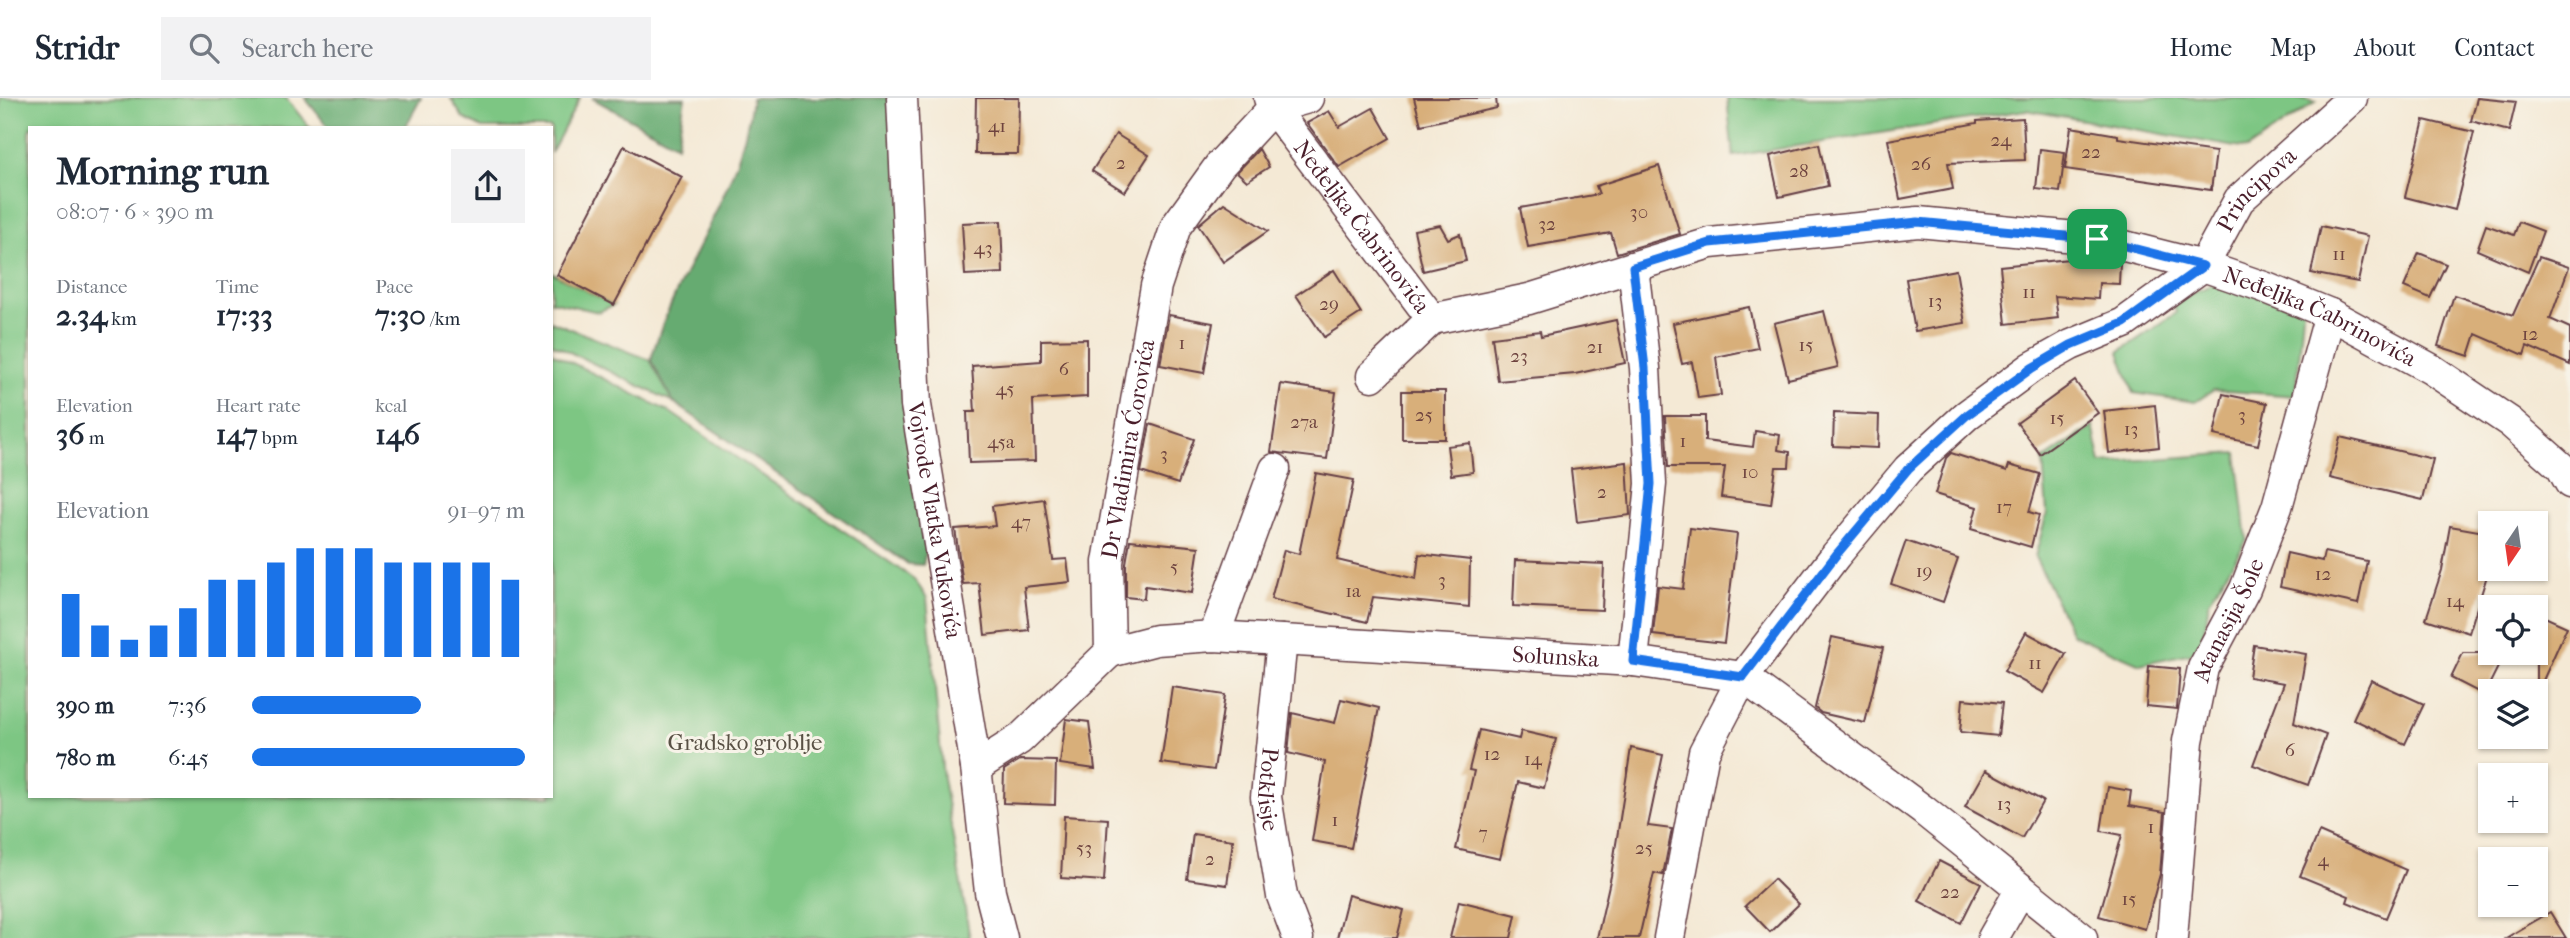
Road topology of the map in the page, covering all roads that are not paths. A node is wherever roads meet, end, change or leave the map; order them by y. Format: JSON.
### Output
{"nodes":[{"id":1,"x":902,"y":98,"type":"edge"},
{"id":2,"x":1308,"y":98,"type":"edge"},
{"id":3,"x":2353,"y":98,"type":"edge"},
{"id":4,"x":1271,"y":103,"type":"edge"},
{"id":5,"x":2203,"y":266,"type":"junction"},
{"id":6,"x":1633,"y":267,"type":"junction"},
{"id":7,"x":2330,"y":314,"type":"junction"},
{"id":8,"x":1432,"y":319,"type":"junction"},
{"id":9,"x":1373,"y":376,"type":"dead end"},
{"id":10,"x":1275,"y":469,"type":"dead end"},
{"id":11,"x":2570,"y":483,"type":"edge"},
{"id":12,"x":1214,"y":636,"type":"junction"},
{"id":13,"x":1282,"y":640,"type":"junction"},
{"id":14,"x":1110,"y":652,"type":"junction"},
{"id":15,"x":1633,"y":661,"type":"junction"},
{"id":16,"x":1743,"y":677,"type":"junction"},
{"id":17,"x":976,"y":767,"type":"junction"},
{"id":18,"x":2021,"y":889,"type":"junction"},
{"id":19,"x":1002,"y":938,"type":"edge"},
{"id":20,"x":1298,"y":938,"type":"edge"},
{"id":21,"x":1669,"y":938,"type":"edge"},
{"id":22,"x":1993,"y":938,"type":"edge"},
{"id":23,"x":2082,"y":938,"type":"edge"},
{"id":24,"x":2172,"y":938,"type":"edge"}],
"edges":[{"from":1,"to":17,"type":"street","name":"Vojvode Vlatka Vukovića"},
{"from":2,"to":4,"type":"street"},
{"from":3,"to":5,"type":"street","name":"Principova"},
{"from":4,"to":8,"type":"street","name":"Neđeljka Čabrinovića"},
{"from":4,"to":14,"type":"street","name":"Dr Vladimira Ćorovića"},
{"from":5,"to":6,"type":"street","name":"Neđeljka Čabrinovića"},
{"from":5,"to":7,"type":"street","name":"Neđeljka Čabrinovića"},
{"from":5,"to":16,"type":"street","name":"Principova"},
{"from":6,"to":8,"type":"street","name":"Neđeljka Čabrinovića"},
{"from":6,"to":15,"type":"street"},
{"from":7,"to":11,"type":"street","name":"Neđeljka Čabrinovića"},
{"from":7,"to":24,"type":"street","name":"Atanasija Šole"},
{"from":8,"to":9,"type":"street"},
{"from":10,"to":12,"type":"street"},
{"from":12,"to":13,"type":"street","name":"Solunska"},
{"from":12,"to":14,"type":"street","name":"Solunska"},
{"from":13,"to":15,"type":"street","name":"Solunska"},
{"from":13,"to":20,"type":"street","name":"Potklisje"},
{"from":14,"to":17,"type":"street"},
{"from":15,"to":16,"type":"street","name":"Solunska"},
{"from":16,"to":18,"type":"street","name":"Solunska"},
{"from":16,"to":21,"type":"street"},
{"from":17,"to":19,"type":"street","name":"Vojvode Vlatka Vukovića"},
{"from":18,"to":22,"type":"street"},
{"from":18,"to":23,"type":"street","name":"Solunska"}]}
